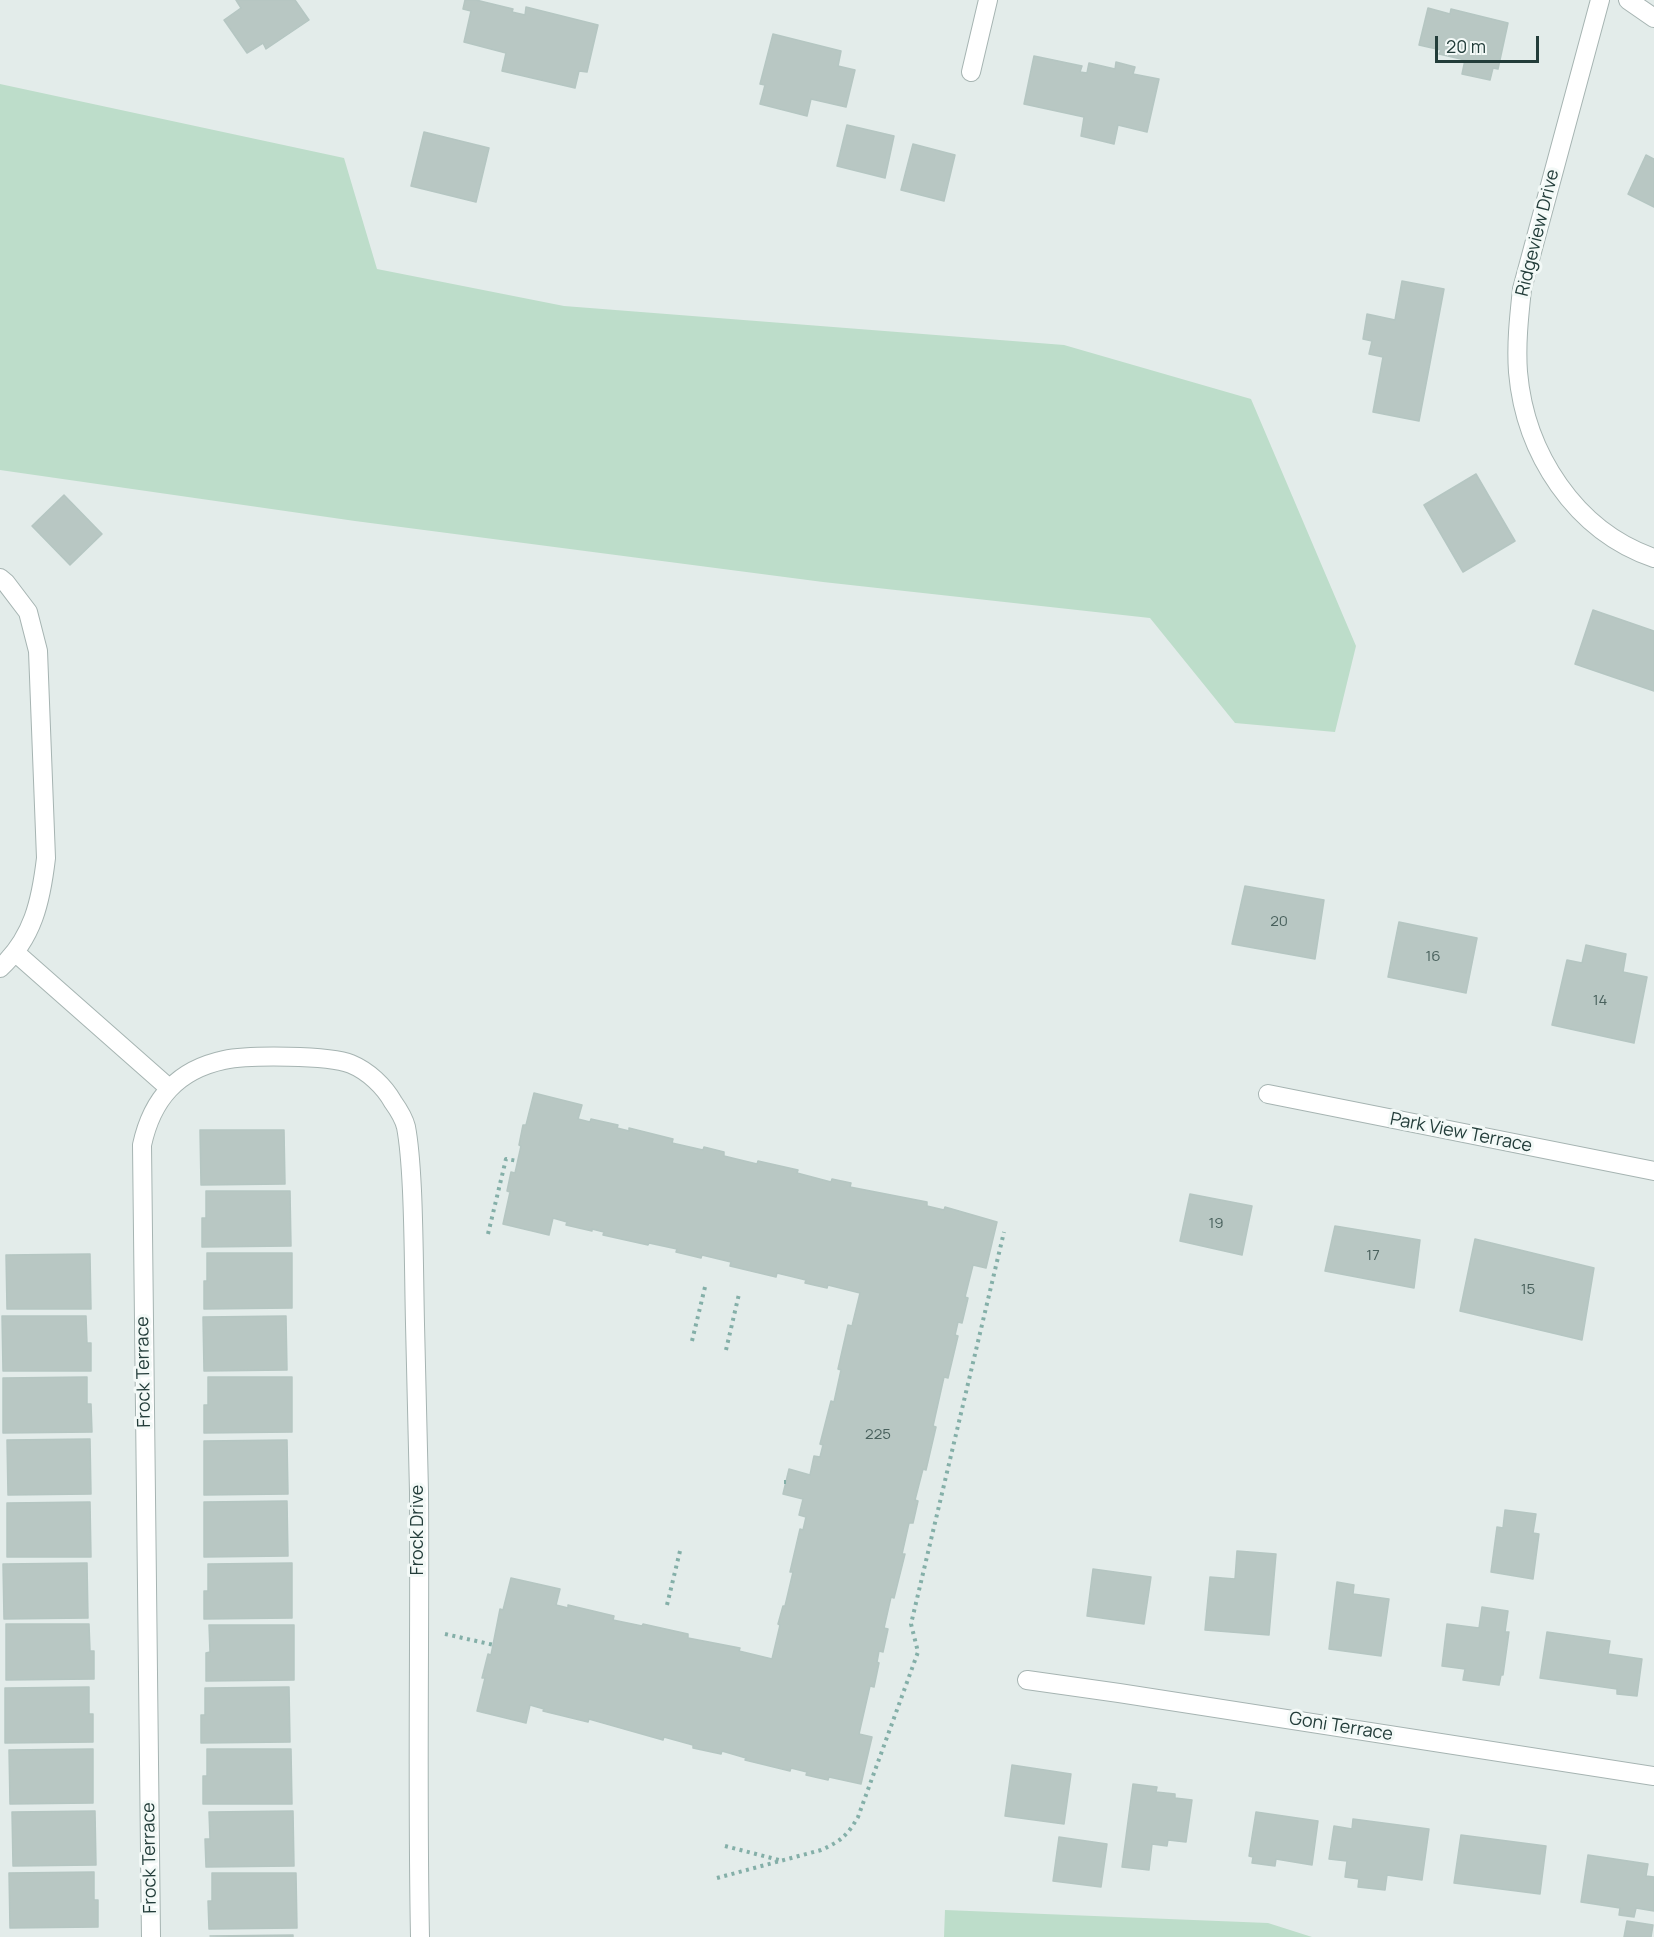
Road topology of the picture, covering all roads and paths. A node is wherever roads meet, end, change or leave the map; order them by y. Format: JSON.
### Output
{"nodes":[{"id":1,"x":988,"y":0,"type":"edge"},
{"id":2,"x":1600,"y":0,"type":"edge"},
{"id":3,"x":1628,"y":0,"type":"edge"},
{"id":4,"x":1654,"y":18,"type":"edge"},
{"id":5,"x":971,"y":72,"type":"dead end"},
{"id":6,"x":1654,"y":558,"type":"edge"},
{"id":7,"x":0,"y":578,"type":"edge"},
{"id":8,"x":16,"y":953,"type":"junction"},
{"id":9,"x":0,"y":968,"type":"edge"},
{"id":10,"x":169,"y":1088,"type":"junction"},
{"id":11,"x":1268,"y":1094,"type":"dead end"},
{"id":12,"x":406,"y":1124,"type":"joint"},
{"id":13,"x":518,"y":1161,"type":"dead end"},
{"id":14,"x":1654,"y":1172,"type":"edge"},
{"id":15,"x":1004,"y":1232,"type":"dead end"},
{"id":16,"x":488,"y":1234,"type":"dead end"},
{"id":17,"x":705,"y":1287,"type":"dead end"},
{"id":18,"x":739,"y":1294,"type":"dead end"},
{"id":19,"x":692,"y":1341,"type":"dead end"},
{"id":20,"x":726,"y":1350,"type":"dead end"},
{"id":21,"x":680,"y":1551,"type":"dead end"},
{"id":22,"x":667,"y":1605,"type":"dead end"},
{"id":23,"x":444,"y":1634,"type":"dead end"},
{"id":24,"x":494,"y":1645,"type":"dead end"},
{"id":25,"x":1027,"y":1680,"type":"dead end"},
{"id":26,"x":1654,"y":1776,"type":"edge"},
{"id":27,"x":725,"y":1846,"type":"dead end"},
{"id":28,"x":780,"y":1860,"type":"junction"},
{"id":29,"x":717,"y":1878,"type":"dead end"},
{"id":30,"x":151,"y":1937,"type":"edge"},
{"id":31,"x":420,"y":1937,"type":"edge"}],
"edges":[{"from":1,"to":5,"type":"street"},
{"from":2,"to":6,"type":"street","name":"Ridgeview Drive"},
{"from":3,"to":4,"type":"street"},
{"from":7,"to":8,"type":"street"},
{"from":8,"to":9,"type":"street"},
{"from":8,"to":10,"type":"street"},
{"from":10,"to":12,"type":"street","name":"Frock Terrace"},
{"from":10,"to":30,"type":"street","name":"Frock Terrace"},
{"from":11,"to":14,"type":"street","name":"Park View Terrace"},
{"from":12,"to":31,"type":"street","name":"Frock Drive"},
{"from":13,"to":16,"type":"path"},
{"from":15,"to":28,"type":"path"},
{"from":17,"to":19,"type":"path"},
{"from":18,"to":20,"type":"path"},
{"from":21,"to":22,"type":"path"},
{"from":23,"to":24,"type":"path"},
{"from":25,"to":26,"type":"street","name":"Goni Terrace"},
{"from":27,"to":28,"type":"path"},
{"from":28,"to":29,"type":"path"}]}
